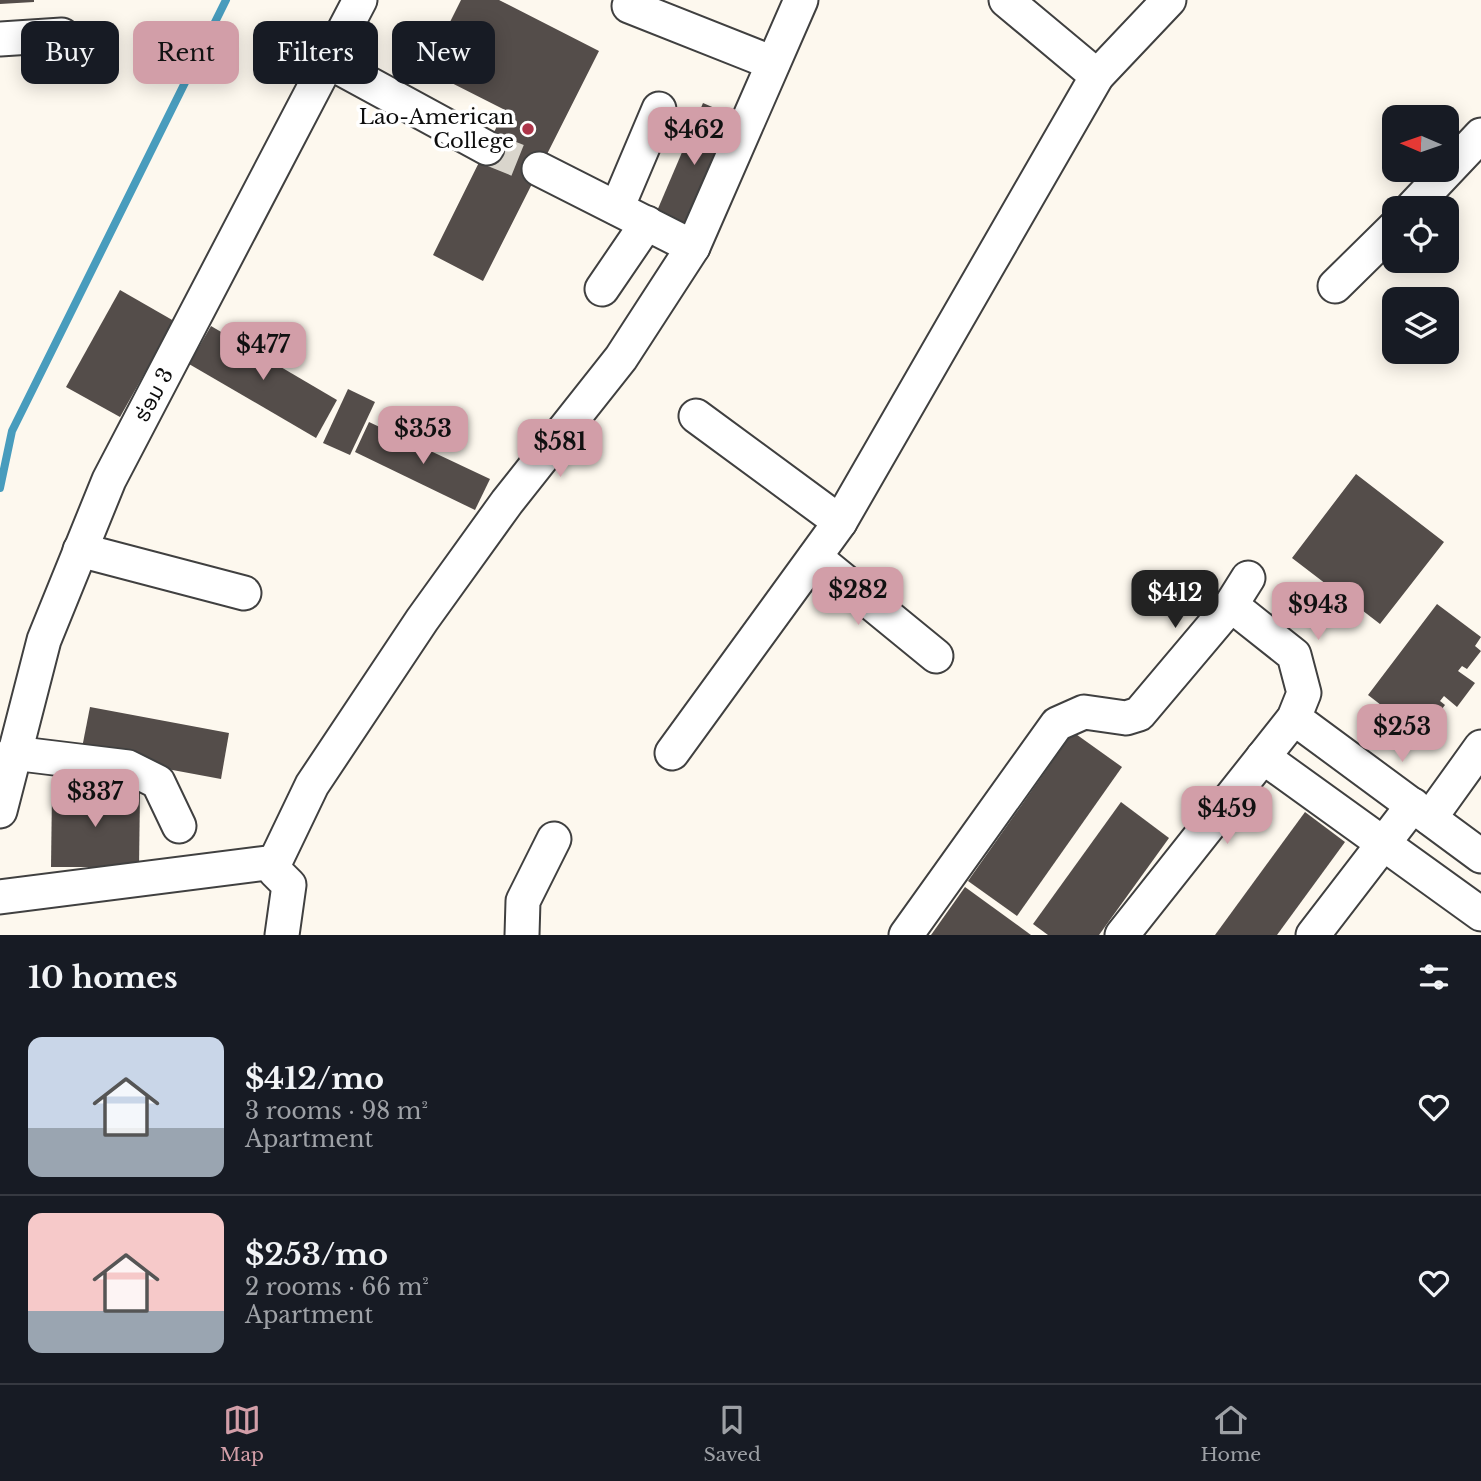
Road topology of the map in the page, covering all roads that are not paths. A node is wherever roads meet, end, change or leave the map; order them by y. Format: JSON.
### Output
{"nodes":[{"id":1,"x":360,"y":0,"type":"edge"},
{"id":2,"x":801,"y":0,"type":"edge"},
{"id":3,"x":1006,"y":0,"type":"edge"},
{"id":4,"x":1169,"y":0,"type":"edge"},
{"id":5,"x":629,"y":6,"type":"dead end"},
{"id":6,"x":350,"y":21,"type":"edge"},
{"id":7,"x":21,"y":37,"type":"edge"},
{"id":8,"x":0,"y":38,"type":"edge"},
{"id":9,"x":773,"y":63,"type":"junction"},
{"id":10,"x":1097,"y":76,"type":"junction"},
{"id":11,"x":318,"y":84,"type":"edge"},
{"id":12,"x":370,"y":84,"type":"edge"},
{"id":13,"x":659,"y":109,"type":"dead end"},
{"id":14,"x":1481,"y":135,"type":"edge"},
{"id":15,"x":487,"y":148,"type":"tunnel mouth"},
{"id":16,"x":539,"y":169,"type":"tunnel mouth"},
{"id":17,"x":1423,"y":196,"type":"edge"},
{"id":18,"x":617,"y":208,"type":"junction"},
{"id":19,"x":648,"y":223,"type":"junction"},
{"id":20,"x":1382,"y":240,"type":"edge"},
{"id":21,"x":693,"y":247,"type":"junction"},
{"id":22,"x":1335,"y":286,"type":"dead end"},
{"id":23,"x":602,"y":289,"type":"dead end"},
{"id":24,"x":696,"y":416,"type":"dead end"},
{"id":25,"x":840,"y":522,"type":"junction"},
{"id":26,"x":80,"y":550,"type":"junction"},
{"id":27,"x":815,"y":556,"type":"junction"},
{"id":28,"x":1248,"y":578,"type":"dead end"},
{"id":29,"x":244,"y":593,"type":"dead end"},
{"id":30,"x":1231,"y":606,"type":"junction"},
{"id":31,"x":936,"y":656,"type":"dead end"},
{"id":32,"x":1294,"y":718,"type":"junction"},
{"id":33,"x":1481,"y":747,"type":"edge"},
{"id":34,"x":13,"y":753,"type":"junction"},
{"id":35,"x":672,"y":753,"type":"dead end"},
{"id":36,"x":1263,"y":757,"type":"junction"},
{"id":37,"x":0,"y":811,"type":"edge"},
{"id":38,"x":1421,"y":811,"type":"junction"},
{"id":39,"x":179,"y":826,"type":"dead end"},
{"id":40,"x":554,"y":839,"type":"dead end"},
{"id":41,"x":1384,"y":844,"type":"junction"},
{"id":42,"x":1481,"y":856,"type":"edge"},
{"id":43,"x":275,"y":862,"type":"junction"},
{"id":44,"x":0,"y":897,"type":"edge"},
{"id":45,"x":1481,"y":914,"type":"edge"},
{"id":46,"x":282,"y":935,"type":"edge"},
{"id":47,"x":522,"y":935,"type":"edge"},
{"id":48,"x":906,"y":935,"type":"edge"},
{"id":49,"x":1122,"y":935,"type":"edge"},
{"id":50,"x":1312,"y":935,"type":"edge"}],
"edges":[{"from":1,"to":6,"type":"street","name":"ຮ່ອມ 3"},
{"from":2,"to":9,"type":"street"},
{"from":3,"to":10,"type":"street"},
{"from":4,"to":10,"type":"street"},
{"from":5,"to":9,"type":"street"},
{"from":7,"to":8,"type":"street"},
{"from":9,"to":21,"type":"street"},
{"from":10,"to":25,"type":"street"},
{"from":11,"to":26,"type":"street","name":"ຮ່ອມ 3"},
{"from":12,"to":15,"type":"street"},
{"from":13,"to":18,"type":"street"},
{"from":14,"to":17,"type":"street"},
{"from":16,"to":18,"type":"street"},
{"from":18,"to":19,"type":"street"},
{"from":19,"to":21,"type":"street"},
{"from":19,"to":23,"type":"street"},
{"from":20,"to":22,"type":"street"},
{"from":21,"to":43,"type":"street"},
{"from":24,"to":25,"type":"street"},
{"from":25,"to":27,"type":"street"},
{"from":26,"to":29,"type":"street"},
{"from":26,"to":34,"type":"street","name":"ຮ່ອມ 3"},
{"from":27,"to":31,"type":"street"},
{"from":27,"to":35,"type":"street"},
{"from":28,"to":30,"type":"street"},
{"from":30,"to":32,"type":"street"},
{"from":30,"to":48,"type":"street"},
{"from":32,"to":36,"type":"street"},
{"from":32,"to":38,"type":"street"},
{"from":33,"to":38,"type":"street"},
{"from":34,"to":37,"type":"street","name":"ຮ່ອມ 3"},
{"from":34,"to":39,"type":"street"},
{"from":36,"to":41,"type":"street"},
{"from":36,"to":49,"type":"street"},
{"from":38,"to":41,"type":"street"},
{"from":38,"to":42,"type":"street"},
{"from":40,"to":47,"type":"street"},
{"from":41,"to":45,"type":"street"},
{"from":41,"to":50,"type":"street"},
{"from":43,"to":44,"type":"street"},
{"from":43,"to":46,"type":"street"}]}
